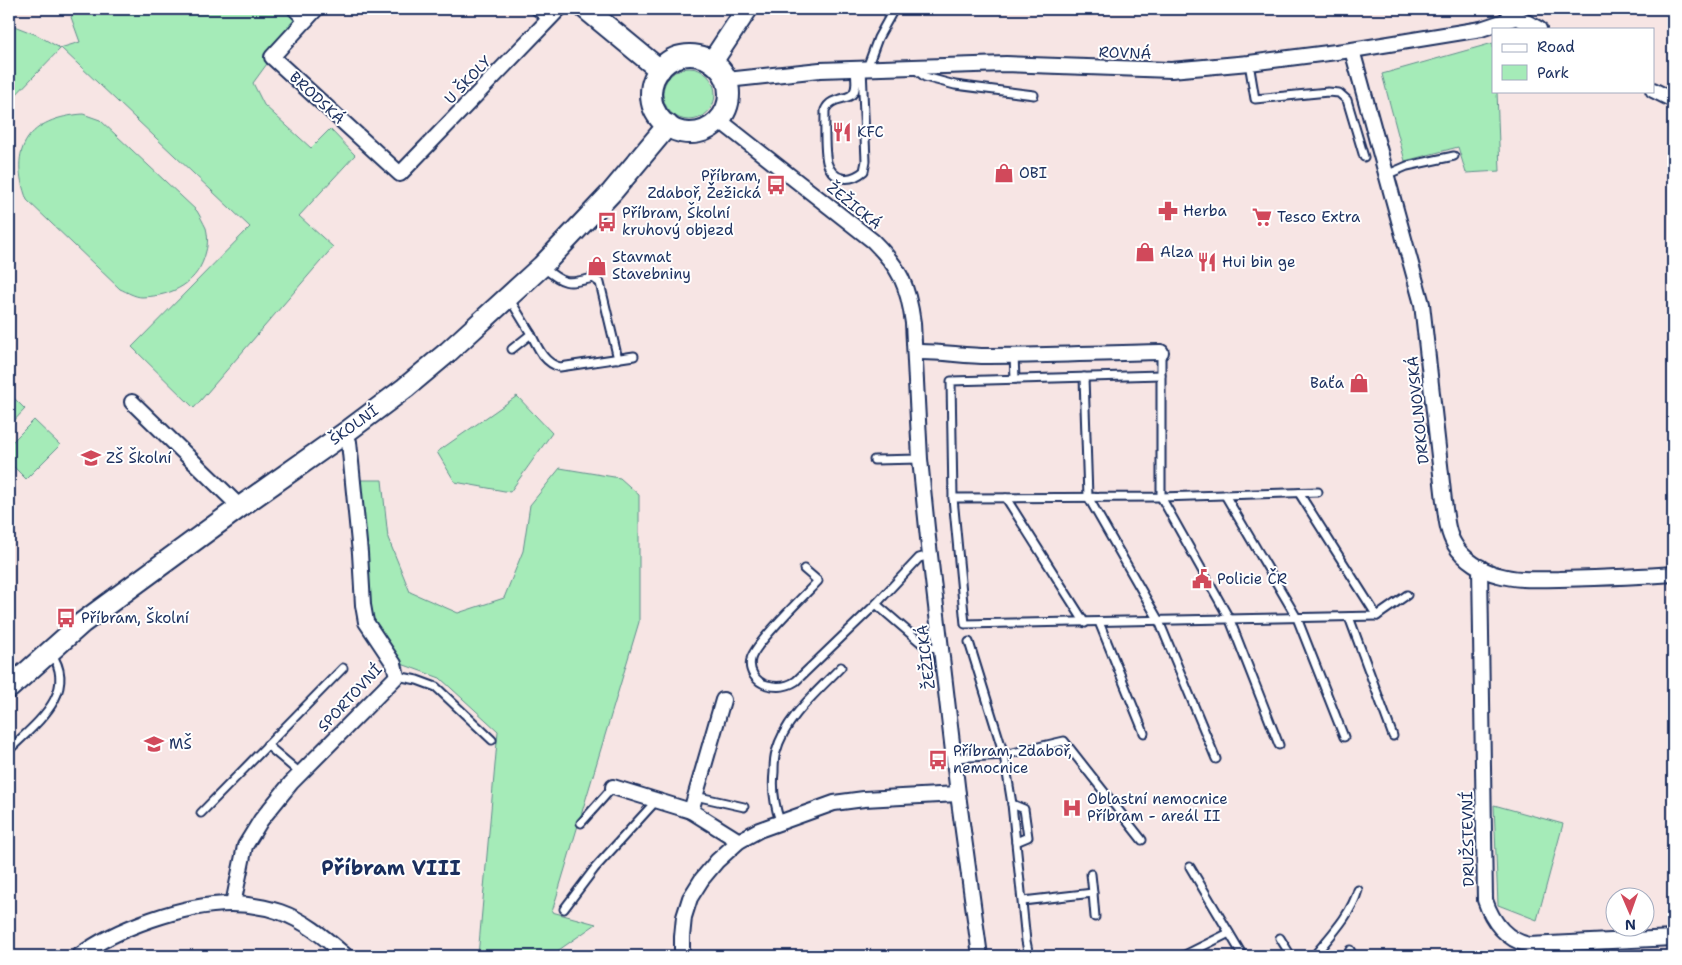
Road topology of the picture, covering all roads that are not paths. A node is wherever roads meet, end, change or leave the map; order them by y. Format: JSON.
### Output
{"nodes":[{"id":1,"x":295,"y":9,"type":"edge"},
{"id":2,"x":316,"y":9,"type":"edge"},
{"id":3,"x":534,"y":9,"type":"edge"},
{"id":4,"x":559,"y":9,"type":"edge"},
{"id":5,"x":586,"y":9,"type":"edge"},
{"id":6,"x":747,"y":9,"type":"edge"},
{"id":7,"x":894,"y":9,"type":"edge"},
{"id":8,"x":1513,"y":13,"type":"edge"},
{"id":9,"x":306,"y":20,"type":"junction"},
{"id":10,"x":548,"y":21,"type":"junction"},
{"id":11,"x":1537,"y":28,"type":"edge"},
{"id":12,"x":1352,"y":50,"type":"junction"},
{"id":13,"x":712,"y":62,"type":"junction"},
{"id":14,"x":1249,"y":63,"type":"junction"},
{"id":15,"x":913,"y":67,"type":"junction"},
{"id":16,"x":861,"y":68,"type":"junction"},
{"id":17,"x":660,"y":70,"type":"junction"},
{"id":18,"x":727,"y":80,"type":"junction"},
{"id":19,"x":1654,"y":90,"type":"edge"},
{"id":20,"x":1034,"y":96,"type":"dead end"},
{"id":21,"x":1673,"y":100,"type":"edge"},
{"id":22,"x":719,"y":120,"type":"junction"},
{"id":23,"x":668,"y":125,"type":"junction"},
{"id":24,"x":1454,"y":156,"type":"dead end"},
{"id":25,"x":1364,"y":157,"type":"dead end"},
{"id":26,"x":400,"y":174,"type":"joint"},
{"id":27,"x":1386,"y":175,"type":"junction"},
{"id":28,"x":542,"y":266,"type":"junction"},
{"id":29,"x":509,"y":298,"type":"junction"},
{"id":30,"x":531,"y":334,"type":"junction"},
{"id":31,"x":512,"y":349,"type":"dead end"},
{"id":32,"x":915,"y":352,"type":"junction"},
{"id":33,"x":1161,"y":352,"type":"joint"},
{"id":34,"x":634,"y":356,"type":"dead end"},
{"id":35,"x":1014,"y":356,"type":"junction"},
{"id":36,"x":618,"y":359,"type":"junction"},
{"id":37,"x":1161,"y":375,"type":"junction"},
{"id":38,"x":1084,"y":377,"type":"junction"},
{"id":39,"x":1015,"y":379,"type":"junction"},
{"id":40,"x":132,"y":402,"type":"dead end"},
{"id":41,"x":345,"y":433,"type":"junction"},
{"id":42,"x":920,"y":459,"type":"junction"},
{"id":43,"x":874,"y":460,"type":"dead end"},
{"id":44,"x":1318,"y":492,"type":"dead end"},
{"id":45,"x":1299,"y":493,"type":"junction"},
{"id":46,"x":1225,"y":496,"type":"junction"},
{"id":47,"x":1088,"y":497,"type":"junction"},
{"id":48,"x":1161,"y":497,"type":"junction"},
{"id":49,"x":953,"y":498,"type":"junction"},
{"id":50,"x":1006,"y":498,"type":"junction"},
{"id":51,"x":247,"y":502,"type":"junction"},
{"id":52,"x":930,"y":555,"type":"junction"},
{"id":53,"x":1480,"y":567,"type":"junction"},
{"id":54,"x":804,"y":569,"type":"dead end"},
{"id":55,"x":1673,"y":574,"type":"edge"},
{"id":56,"x":1407,"y":595,"type":"dead end"},
{"id":57,"x":876,"y":604,"type":"junction"},
{"id":58,"x":1377,"y":616,"type":"junction"},
{"id":59,"x":1349,"y":617,"type":"junction"},
{"id":60,"x":1297,"y":618,"type":"junction"},
{"id":61,"x":1230,"y":620,"type":"junction"},
{"id":62,"x":1159,"y":621,"type":"junction"},
{"id":63,"x":1099,"y":622,"type":"junction"},
{"id":64,"x":1085,"y":623,"type":"junction"},
{"id":65,"x":969,"y":642,"type":"dead end"},
{"id":66,"x":941,"y":648,"type":"junction"},
{"id":67,"x":49,"y":651,"type":"junction"},
{"id":68,"x":841,"y":667,"type":"dead end"},
{"id":69,"x":343,"y":668,"type":"dead end"},
{"id":70,"x":397,"y":676,"type":"junction"},
{"id":71,"x":9,"y":688,"type":"edge"},
{"id":72,"x":723,"y":700,"type":"dead end"},
{"id":73,"x":1144,"y":733,"type":"dead end"},
{"id":74,"x":1344,"y":736,"type":"dead end"},
{"id":75,"x":1393,"y":736,"type":"dead end"},
{"id":76,"x":492,"y":740,"type":"dead end"},
{"id":77,"x":268,"y":745,"type":"junction"},
{"id":78,"x":1278,"y":745,"type":"dead end"},
{"id":79,"x":9,"y":750,"type":"edge"},
{"id":80,"x":1004,"y":755,"type":"junction"},
{"id":81,"x":954,"y":758,"type":"junction"},
{"id":82,"x":1216,"y":759,"type":"dead end"},
{"id":83,"x":300,"y":773,"type":"junction"},
{"id":84,"x":613,"y":787,"type":"joint"},
{"id":85,"x":958,"y":794,"type":"junction"},
{"id":86,"x":695,"y":796,"type":"junction"},
{"id":87,"x":657,"y":800,"type":"junction"},
{"id":88,"x":1012,"y":804,"type":"junction"},
{"id":89,"x":744,"y":807,"type":"dead end"},
{"id":90,"x":691,"y":811,"type":"junction"},
{"id":91,"x":201,"y":813,"type":"dead end"},
{"id":92,"x":780,"y":821,"type":"junction"},
{"id":93,"x":580,"y":823,"type":"dead end"},
{"id":94,"x":1142,"y":840,"type":"dead end"},
{"id":95,"x":739,"y":841,"type":"junction"},
{"id":96,"x":1016,"y":842,"type":"junction"},
{"id":97,"x":1190,"y":866,"type":"dead end"},
{"id":98,"x":1091,"y":874,"type":"dead end"},
{"id":99,"x":1358,"y":890,"type":"dead end"},
{"id":100,"x":1093,"y":893,"type":"junction"},
{"id":101,"x":1023,"y":901,"type":"junction"},
{"id":102,"x":233,"y":904,"type":"junction"},
{"id":103,"x":564,"y":909,"type":"dead end"},
{"id":104,"x":1095,"y":917,"type":"dead end"},
{"id":105,"x":1229,"y":933,"type":"junction"},
{"id":106,"x":1280,"y":938,"type":"dead end"},
{"id":107,"x":1673,"y":938,"type":"edge"},
{"id":108,"x":79,"y":956,"type":"edge"},
{"id":109,"x":346,"y":956,"type":"edge"},
{"id":110,"x":682,"y":956,"type":"edge"},
{"id":111,"x":980,"y":956,"type":"edge"},
{"id":112,"x":1029,"y":956,"type":"edge"},
{"id":113,"x":1183,"y":956,"type":"edge"},
{"id":114,"x":1243,"y":956,"type":"edge"},
{"id":115,"x":1291,"y":956,"type":"edge"},
{"id":116,"x":1314,"y":956,"type":"edge"}],
"edges":[{"from":1,"to":9,"type":"street"},
{"from":2,"to":9,"type":"street","name":"BRODSKÁ"},
{"from":3,"to":10,"type":"lane"},
{"from":4,"to":10,"type":"street","name":"U ŠKOLY"},
{"from":5,"to":17,"type":"street"},
{"from":6,"to":13,"type":"street"},
{"from":7,"to":16,"type":"lane"},
{"from":8,"to":11,"type":"street"},
{"from":8,"to":12,"type":"street","name":"ROVNÁ"},
{"from":9,"to":26,"type":"street","name":"BRODSKÁ"},
{"from":10,"to":26,"type":"street","name":"U ŠKOLY"},
{"from":12,"to":14,"type":"street","name":"ROVNÁ"},
{"from":12,"to":27,"type":"street","name":"DRKOLNOVSKÁ"},
{"from":13,"to":17,"type":"street"},
{"from":13,"to":18,"type":"street"},
{"from":14,"to":15,"type":"street","name":"ROVNÁ"},
{"from":14,"to":25,"type":"lane"},
{"from":15,"to":16,"type":"street","name":"ROVNÁ"},
{"from":15,"to":20,"type":"lane"},
{"from":16,"to":16,"type":"lane"},
{"from":16,"to":18,"type":"street","name":"ROVNÁ"},
{"from":17,"to":23,"type":"street"},
{"from":18,"to":22,"type":"street"},
{"from":19,"to":21,"type":"street"},
{"from":22,"to":23,"type":"street"},
{"from":22,"to":32,"type":"street","name":"ŽEŽICKÁ"},
{"from":23,"to":28,"type":"street","name":"ŠKOLNÍ"},
{"from":24,"to":27,"type":"lane"},
{"from":27,"to":53,"type":"street","name":"DRKOLNOVSKÁ"},
{"from":28,"to":29,"type":"street","name":"ŠKOLNÍ"},
{"from":28,"to":36,"type":"lane"},
{"from":29,"to":30,"type":"lane"},
{"from":29,"to":41,"type":"street","name":"ŠKOLNÍ"},
{"from":30,"to":31,"type":"lane"},
{"from":30,"to":36,"type":"lane"},
{"from":32,"to":35,"type":"street"},
{"from":32,"to":42,"type":"street","name":"ŽEŽICKÁ"},
{"from":33,"to":35,"type":"street"},
{"from":33,"to":37,"type":"lane"},
{"from":34,"to":36,"type":"lane"},
{"from":35,"to":39,"type":"lane"},
{"from":37,"to":38,"type":"lane"},
{"from":37,"to":48,"type":"lane"},
{"from":38,"to":39,"type":"lane"},
{"from":38,"to":47,"type":"lane"},
{"from":39,"to":49,"type":"lane"},
{"from":40,"to":51,"type":"street"},
{"from":41,"to":51,"type":"street","name":"ŠKOLNÍ"},
{"from":41,"to":70,"type":"street","name":"SPORTOVNÍ"},
{"from":42,"to":43,"type":"lane"},
{"from":42,"to":52,"type":"street","name":"ŽEŽICKÁ"},
{"from":44,"to":45,"type":"lane"},
{"from":45,"to":46,"type":"lane"},
{"from":45,"to":58,"type":"lane"},
{"from":46,"to":48,"type":"lane"},
{"from":46,"to":60,"type":"lane"},
{"from":47,"to":48,"type":"lane"},
{"from":47,"to":50,"type":"lane"},
{"from":47,"to":62,"type":"lane"},
{"from":48,"to":61,"type":"lane"},
{"from":49,"to":50,"type":"lane"},
{"from":49,"to":64,"type":"lane"},
{"from":50,"to":64,"type":"lane"},
{"from":51,"to":67,"type":"street","name":"ŠKOLNÍ"},
{"from":52,"to":57,"type":"lane"},
{"from":52,"to":66,"type":"street","name":"ŽEŽICKÁ"},
{"from":53,"to":55,"type":"street","name":"DRKOLNOVSKÁ"},
{"from":53,"to":107,"type":"street","name":"DRUŽSTEVNÍ"},
{"from":54,"to":57,"type":"lane"},
{"from":56,"to":58,"type":"lane"},
{"from":57,"to":66,"type":"lane"},
{"from":58,"to":59,"type":"lane"},
{"from":59,"to":60,"type":"lane"},
{"from":59,"to":75,"type":"lane"},
{"from":60,"to":61,"type":"lane"},
{"from":60,"to":74,"type":"lane"},
{"from":61,"to":62,"type":"lane"},
{"from":61,"to":78,"type":"lane"},
{"from":62,"to":63,"type":"lane"},
{"from":62,"to":82,"type":"lane"},
{"from":63,"to":64,"type":"lane"},
{"from":63,"to":73,"type":"lane"},
{"from":65,"to":80,"type":"lane"},
{"from":66,"to":81,"type":"street","name":"ŽEŽICKÁ"},
{"from":67,"to":71,"type":"street","name":"ŠKOLNÍ"},
{"from":67,"to":79,"type":"lane"},
{"from":68,"to":92,"type":"lane"},
{"from":69,"to":77,"type":"lane"},
{"from":70,"to":76,"type":"lane"},
{"from":70,"to":83,"type":"street","name":"SPORTOVNÍ"},
{"from":72,"to":86,"type":"street"},
{"from":77,"to":83,"type":"lane"},
{"from":77,"to":91,"type":"lane"},
{"from":80,"to":81,"type":"lane"},
{"from":80,"to":88,"type":"lane"},
{"from":80,"to":94,"type":"lane"},
{"from":81,"to":85,"type":"street","name":"ŽEŽICKÁ"},
{"from":83,"to":102,"type":"street","name":"SPORTOVNÍ"},
{"from":84,"to":87,"type":"street"},
{"from":84,"to":93,"type":"lane"},
{"from":85,"to":92,"type":"street"},
{"from":85,"to":111,"type":"street","name":"ŽEŽICKÁ"},
{"from":86,"to":89,"type":"lane"},
{"from":86,"to":90,"type":"street"},
{"from":87,"to":90,"type":"street"},
{"from":87,"to":103,"type":"lane"},
{"from":88,"to":96,"type":"lane"},
{"from":88,"to":96,"type":"lane"},
{"from":90,"to":95,"type":"street"},
{"from":92,"to":95,"type":"street"},
{"from":95,"to":110,"type":"street"},
{"from":96,"to":101,"type":"lane"},
{"from":97,"to":105,"type":"lane"},
{"from":98,"to":100,"type":"lane"},
{"from":99,"to":116,"type":"lane"},
{"from":100,"to":101,"type":"lane"},
{"from":100,"to":104,"type":"lane"},
{"from":101,"to":112,"type":"lane"},
{"from":102,"to":108,"type":"street"},
{"from":102,"to":109,"type":"street"},
{"from":105,"to":113,"type":"lane"},
{"from":105,"to":114,"type":"lane"},
{"from":106,"to":115,"type":"lane"}]}
